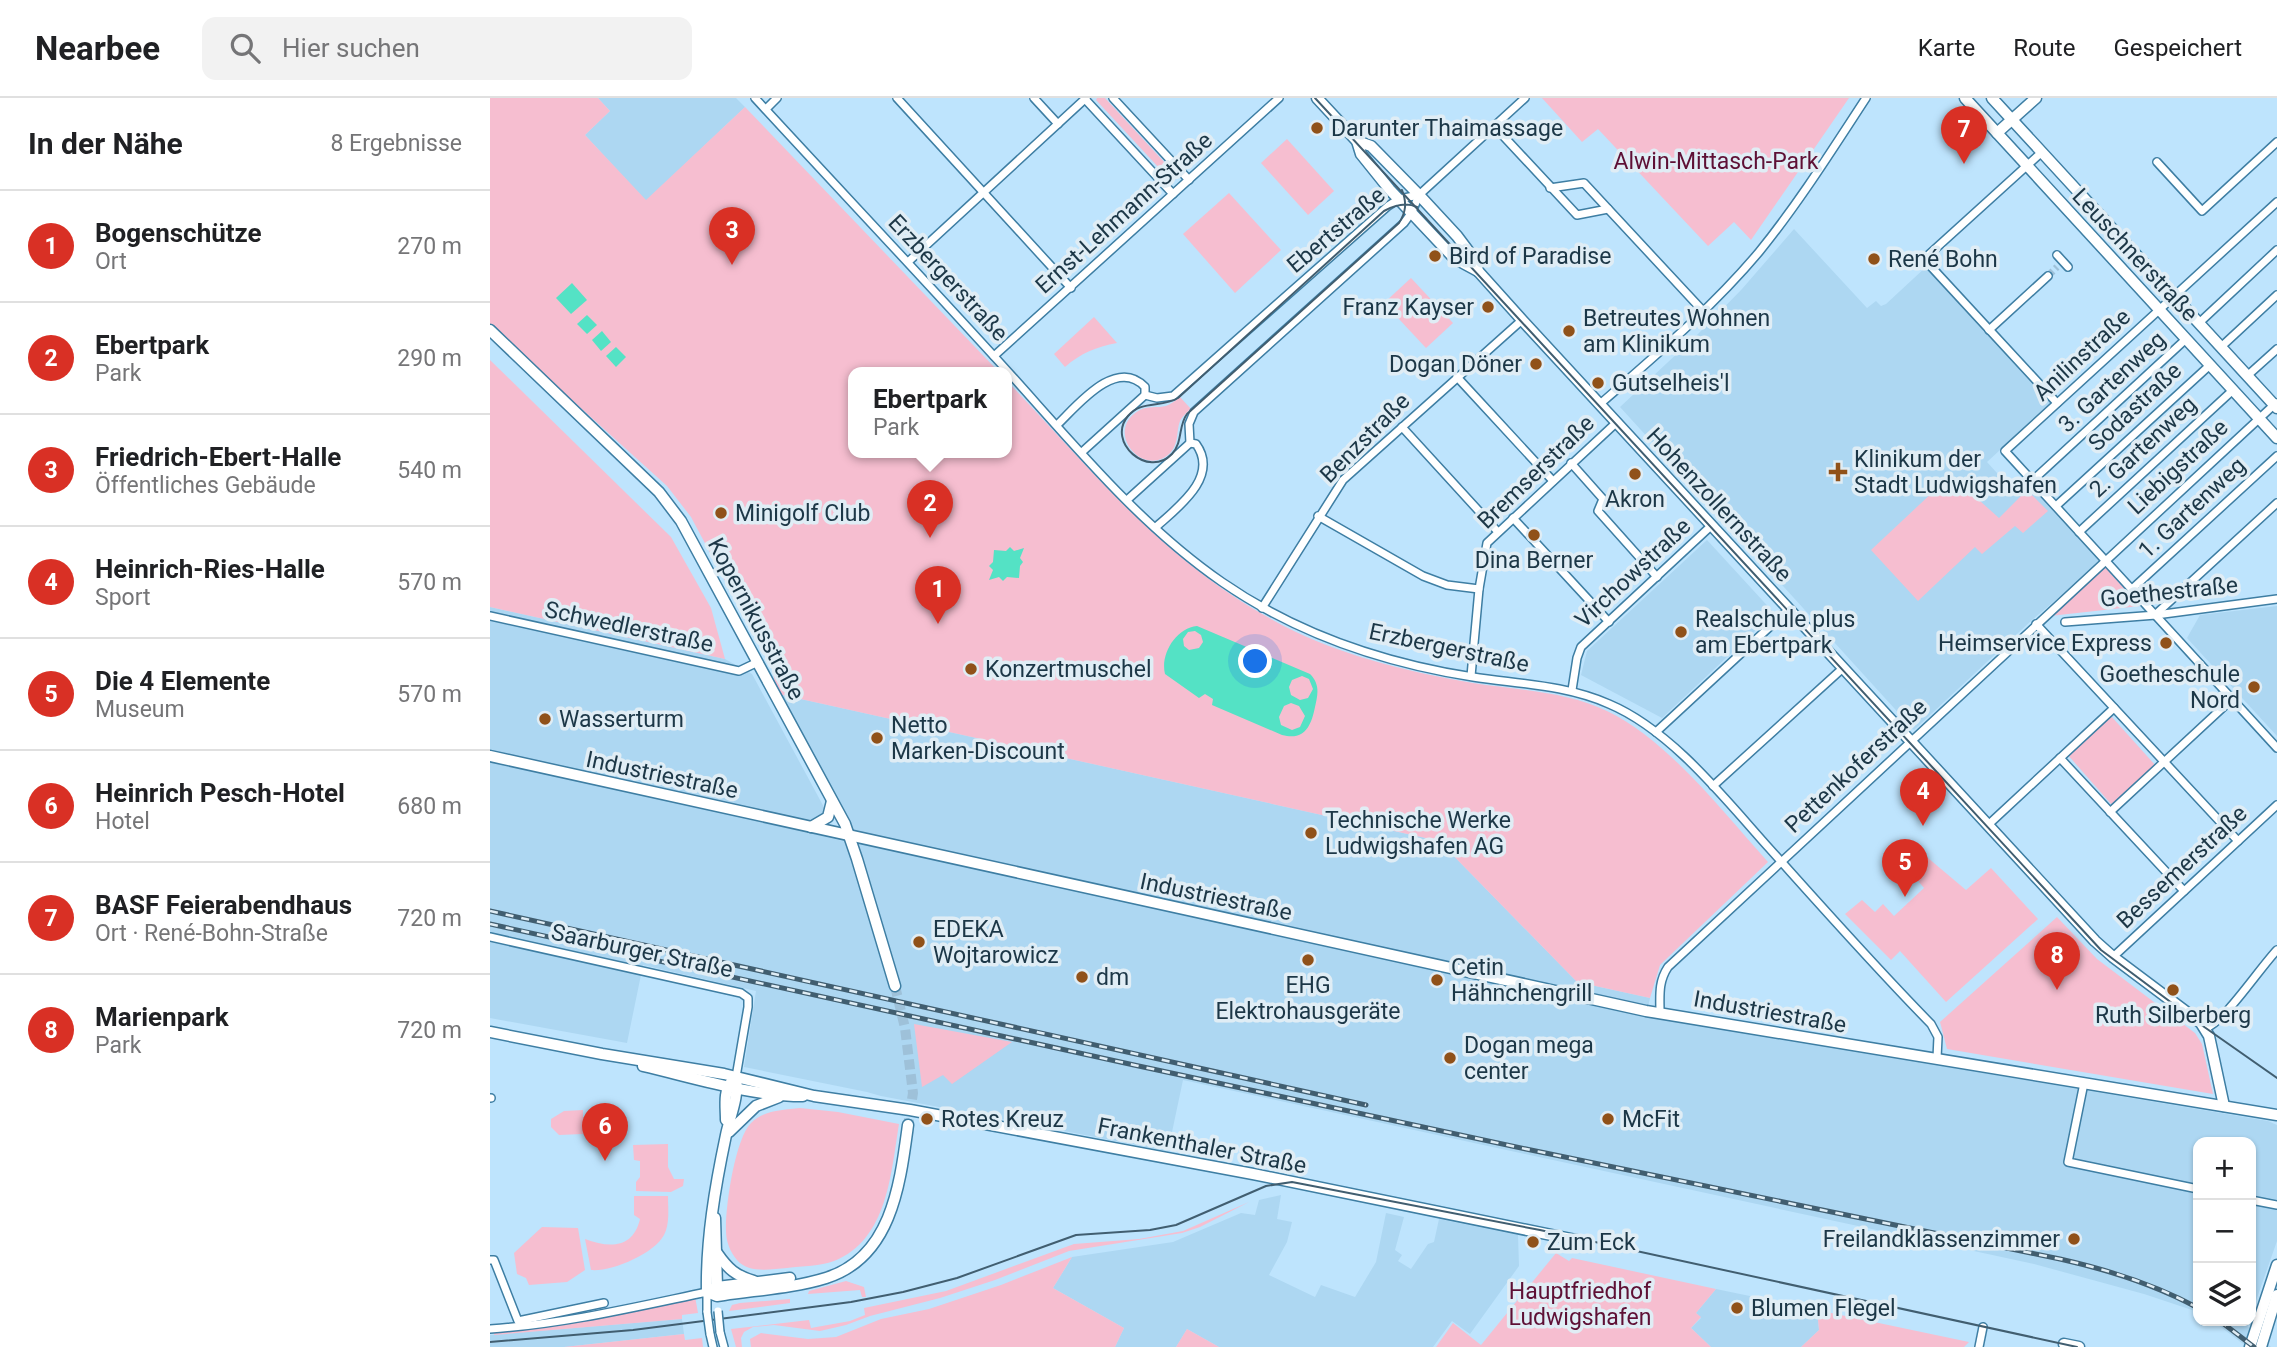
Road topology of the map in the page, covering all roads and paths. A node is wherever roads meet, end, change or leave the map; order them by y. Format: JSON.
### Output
{"nodes":[{"id":1,"x":755,"y":98,"type":"edge"},
{"id":2,"x":777,"y":98,"type":"edge"},
{"id":3,"x":897,"y":98,"type":"edge"},
{"id":4,"x":1085,"y":98,"type":"edge"},
{"id":5,"x":1113,"y":98,"type":"edge"},
{"id":6,"x":1279,"y":98,"type":"edge"},
{"id":7,"x":1317,"y":98,"type":"edge"},
{"id":8,"x":1525,"y":98,"type":"edge"},
{"id":9,"x":1866,"y":98,"type":"edge"},
{"id":10,"x":1965,"y":98,"type":"edge"},
{"id":11,"x":1992,"y":98,"type":"edge"},
{"id":12,"x":2036,"y":98,"type":"edge"},
{"id":13,"x":1040,"y":100,"type":"edge"},
{"id":14,"x":766,"y":109,"type":"junction"},
{"id":15,"x":2012,"y":120,"type":"junction"},
{"id":16,"x":1058,"y":124,"type":"junction"},
{"id":17,"x":1494,"y":127,"type":"junction"},
{"id":18,"x":1997,"y":134,"type":"junction"},
{"id":19,"x":1357,"y":141,"type":"junction"},
{"id":20,"x":2277,"y":142,"type":"edge"},
{"id":21,"x":2042,"y":152,"type":"junction"},
{"id":22,"x":2157,"y":162,"type":"dead end"},
{"id":23,"x":2027,"y":166,"type":"junction"},
{"id":24,"x":1189,"y":180,"type":"junction"},
{"id":25,"x":1550,"y":188,"type":"junction"},
{"id":26,"x":983,"y":192,"type":"junction"},
{"id":27,"x":1173,"y":194,"type":"junction"},
{"id":28,"x":1419,"y":195,"type":"junction"},
{"id":29,"x":1399,"y":199,"type":"junction"},
{"id":30,"x":2277,"y":202,"type":"edge"},
{"id":31,"x":1608,"y":209,"type":"junction"},
{"id":32,"x":1412,"y":212,"type":"junction"},
{"id":33,"x":2277,"y":250,"type":"edge"},
{"id":34,"x":2057,"y":255,"type":"dead end"},
{"id":35,"x":908,"y":262,"type":"junction"},
{"id":36,"x":2063,"y":265,"type":"dead end"},
{"id":37,"x":1478,"y":271,"type":"junction"},
{"id":38,"x":2048,"y":276,"type":"tunnel mouth"},
{"id":39,"x":1071,"y":288,"type":"junction"},
{"id":40,"x":2277,"y":295,"type":"edge"},
{"id":41,"x":2174,"y":296,"type":"junction"},
{"id":42,"x":2159,"y":310,"type":"junction"},
{"id":43,"x":1703,"y":311,"type":"junction"},
{"id":44,"x":1522,"y":320,"type":"junction"},
{"id":45,"x":2199,"y":323,"type":"junction"},
{"id":46,"x":490,"y":330,"type":"edge"},
{"id":47,"x":1989,"y":330,"type":"junction"},
{"id":48,"x":2186,"y":339,"type":"junction"},
{"id":49,"x":2221,"y":347,"type":"junction"},
{"id":50,"x":2277,"y":349,"type":"edge"},
{"id":51,"x":994,"y":356,"type":"junction"},
{"id":52,"x":2210,"y":365,"type":"junction"},
{"id":53,"x":1004,"y":367,"type":"edge"},
{"id":54,"x":1012,"y":376,"type":"edge"},
{"id":55,"x":2247,"y":376,"type":"junction"},
{"id":56,"x":1457,"y":377,"type":"junction"},
{"id":57,"x":2233,"y":390,"type":"junction"},
{"id":58,"x":1145,"y":395,"type":"junction"},
{"id":59,"x":2057,"y":403,"type":"junction"},
{"id":60,"x":1600,"y":404,"type":"junction"},
{"id":61,"x":2276,"y":405,"type":"edge"},
{"id":62,"x":2259,"y":419,"type":"junction"},
{"id":63,"x":1616,"y":422,"type":"junction"},
{"id":64,"x":1057,"y":425,"type":"junction"},
{"id":65,"x":1402,"y":427,"type":"junction"},
{"id":66,"x":2277,"y":438,"type":"edge"},
{"id":67,"x":1190,"y":443,"type":"junction"},
{"id":68,"x":1082,"y":452,"type":"junction"},
{"id":69,"x":2277,"y":456,"type":"edge"},
{"id":70,"x":1571,"y":463,"type":"junction"},
{"id":71,"x":1553,"y":481,"type":"junction"},
{"id":72,"x":2032,"y":481,"type":"junction"},
{"id":73,"x":1127,"y":500,"type":"junction"},
{"id":74,"x":2277,"y":503,"type":"edge"},
{"id":75,"x":2056,"y":506,"type":"junction"},
{"id":76,"x":1318,"y":516,"type":"junction"},
{"id":77,"x":1513,"y":518,"type":"junction"},
{"id":78,"x":1712,"y":525,"type":"junction"},
{"id":79,"x":1156,"y":527,"type":"junction"},
{"id":80,"x":2079,"y":531,"type":"junction"},
{"id":81,"x":1498,"y":532,"type":"junction"},
{"id":82,"x":2105,"y":560,"type":"junction"},
{"id":83,"x":1657,"y":577,"type":"junction"},
{"id":84,"x":1479,"y":589,"type":"junction"},
{"id":85,"x":2132,"y":589,"type":"junction"},
{"id":86,"x":2277,"y":599,"type":"edge"},
{"id":87,"x":1262,"y":608,"type":"junction"},
{"id":88,"x":1789,"y":609,"type":"junction"},
{"id":89,"x":2156,"y":615,"type":"junction"},
{"id":90,"x":490,"y":616,"type":"edge"},
{"id":91,"x":1609,"y":622,"type":"junction"},
{"id":92,"x":2065,"y":622,"type":"dead end"},
{"id":93,"x":2036,"y":624,"type":"junction"},
{"id":94,"x":758,"y":662,"type":"junction"},
{"id":95,"x":1843,"y":668,"type":"junction"},
{"id":96,"x":1471,"y":676,"type":"junction"},
{"id":97,"x":1572,"y":690,"type":"junction"},
{"id":98,"x":2232,"y":699,"type":"junction"},
{"id":99,"x":2114,"y":708,"type":"junction"},
{"id":100,"x":1656,"y":732,"type":"junction"},
{"id":101,"x":1910,"y":741,"type":"junction"},
{"id":102,"x":2277,"y":748,"type":"edge"},
{"id":103,"x":490,"y":756,"type":"edge"},
{"id":104,"x":2060,"y":758,"type":"junction"},
{"id":105,"x":2164,"y":762,"type":"junction"},
{"id":106,"x":1713,"y":786,"type":"junction"},
{"id":107,"x":832,"y":800,"type":"junction"},
{"id":108,"x":2277,"y":805,"type":"edge"},
{"id":109,"x":2110,"y":812,"type":"junction"},
{"id":110,"x":1988,"y":825,"type":"junction"},
{"id":111,"x":811,"y":827,"type":"junction"},
{"id":112,"x":849,"y":836,"type":"junction"},
{"id":113,"x":2238,"y":841,"type":"junction"},
{"id":114,"x":1781,"y":862,"type":"junction"},
{"id":115,"x":2184,"y":891,"type":"junction"},
{"id":116,"x":490,"y":937,"type":"edge"},
{"id":117,"x":2277,"y":950,"type":"edge"},
{"id":118,"x":2113,"y":957,"type":"junction"},
{"id":119,"x":895,"y":986,"type":"tunnel mouth"},
{"id":120,"x":1660,"y":1013,"type":"junction"},
{"id":121,"x":2206,"y":1028,"type":"junction"},
{"id":122,"x":490,"y":1032,"type":"edge"},
{"id":123,"x":1937,"y":1058,"type":"junction"},
{"id":124,"x":734,"y":1083,"type":"junction"},
{"id":125,"x":2084,"y":1083,"type":"junction"},
{"id":126,"x":781,"y":1096,"type":"junction"},
{"id":127,"x":814,"y":1096,"type":"junction"},
{"id":128,"x":2224,"y":1106,"type":"junction"},
{"id":129,"x":2275,"y":1116,"type":"edge"},
{"id":130,"x":908,"y":1125,"type":"tunnel mouth"},
{"id":131,"x":726,"y":1135,"type":"junction"},
{"id":132,"x":2193,"y":1188,"type":"edge"},
{"id":133,"x":2256,"y":1201,"type":"edge"},
{"id":134,"x":2277,"y":1205,"type":"edge"},
{"id":135,"x":714,"y":1207,"type":"junction"},
{"id":136,"x":1581,"y":1241,"type":"dead end"},
{"id":137,"x":717,"y":1254,"type":"junction"},
{"id":138,"x":490,"y":1260,"type":"edge"},
{"id":139,"x":2277,"y":1265,"type":"edge"},
{"id":140,"x":839,"y":1272,"type":"junction"},
{"id":141,"x":758,"y":1282,"type":"junction"},
{"id":142,"x":714,"y":1292,"type":"junction"},
{"id":143,"x":2277,"y":1295,"type":"edge"},
{"id":144,"x":604,"y":1303,"type":"dead end"},
{"id":145,"x":1983,"y":1327,"type":"dead end"},
{"id":146,"x":490,"y":1329,"type":"edge"},
{"id":147,"x":713,"y":1347,"type":"edge"},
{"id":148,"x":724,"y":1347,"type":"edge"},
{"id":149,"x":1979,"y":1347,"type":"edge"},
{"id":150,"x":2070,"y":1347,"type":"edge"},
{"id":151,"x":2079,"y":1347,"type":"edge"},
{"id":152,"x":2250,"y":1347,"type":"edge"},
{"id":153,"x":2261,"y":1347,"type":"edge"}],
"edges":[{"from":1,"to":14,"type":"street","name":"Erzbergerstraße"},
{"from":2,"to":14,"type":"street"},
{"from":3,"to":26,"type":"street"},
{"from":4,"to":16,"type":"street"},
{"from":4,"to":27,"type":"street"},
{"from":5,"to":24,"type":"street"},
{"from":6,"to":24,"type":"street","name":"Ernst-Lehmann-Straße"},
{"from":7,"to":19,"type":"street","name":"Hohenzollernstraße"},
{"from":8,"to":17,"type":"street"},
{"from":9,"to":43,"type":"street","name":"Bremserstraße"},
{"from":10,"to":18,"type":"street","name":"Leuschnerstraße"},
{"from":11,"to":15,"type":"street","name":"Leuschnerstraße"},
{"from":12,"to":15,"type":"street"},
{"from":13,"to":16,"type":"street"},
{"from":14,"to":35,"type":"street","name":"Erzbergerstraße"},
{"from":15,"to":18,"type":"street"},
{"from":15,"to":21,"type":"street","name":"Leuschnerstraße"},
{"from":16,"to":26,"type":"street"},
{"from":17,"to":25,"type":"street"},
{"from":17,"to":28,"type":"street"},
{"from":18,"to":23,"type":"street","name":"Leuschnerstraße"},
{"from":19,"to":28,"type":"street","name":"Hohenzollernstraße"},
{"from":19,"to":29,"type":"street","name":"Hohenzollernstraße"},
{"from":20,"to":22,"type":"street"},
{"from":21,"to":23,"type":"street"},
{"from":21,"to":41,"type":"street","name":"Leuschnerstraße"},
{"from":23,"to":42,"type":"street","name":"Leuschnerstraße"},
{"from":23,"to":47,"type":"street"},
{"from":24,"to":27,"type":"street","name":"Ernst-Lehmann-Straße"},
{"from":25,"to":31,"type":"street"},
{"from":25,"to":31,"type":"street"},
{"from":26,"to":35,"type":"street"},
{"from":26,"to":39,"type":"street"},
{"from":27,"to":39,"type":"street","name":"Ernst-Lehmann-Straße"},
{"from":28,"to":29,"type":"street","name":"Ebertstraße"},
{"from":28,"to":32,"type":"street","name":"Ebertstraße"},
{"from":28,"to":37,"type":"street","name":"Hohenzollernstraße"},
{"from":29,"to":32,"type":"street","name":"Hohenzollernstraße"},
{"from":29,"to":58,"type":"street","name":"Ebertstraße"},
{"from":30,"to":41,"type":"street","name":"Anilinstraße"},
{"from":31,"to":43,"type":"street"},
{"from":32,"to":37,"type":"street","name":"Hohenzollernstraße"},
{"from":32,"to":67,"type":"street","name":"Ebertstraße"},
{"from":33,"to":45,"type":"street"},
{"from":34,"to":36,"type":"street"},
{"from":35,"to":51,"type":"street","name":"Erzbergerstraße"},
{"from":37,"to":44,"type":"street","name":"Hohenzollernstraße"},
{"from":38,"to":47,"type":"street"},
{"from":39,"to":51,"type":"street","name":"Ernst-Lehmann-Straße"},
{"from":40,"to":49,"type":"street"},
{"from":41,"to":42,"type":"street","name":"Anilinstraße"},
{"from":41,"to":45,"type":"street","name":"Leuschnerstraße"},
{"from":42,"to":48,"type":"street","name":"Leuschnerstraße"},
{"from":42,"to":59,"type":"street","name":"Anilinstraße"},
{"from":43,"to":60,"type":"street","name":"Bremserstraße"},
{"from":44,"to":56,"type":"street","name":"Benzstraße"},
{"from":44,"to":60,"type":"street","name":"Hohenzollernstraße"},
{"from":45,"to":49,"type":"street","name":"Leuschnerstraße"},
{"from":46,"to":94,"type":"street","name":"Kopernikusstraße"},
{"from":47,"to":59,"type":"street"},
{"from":48,"to":52,"type":"street","name":"Leuschnerstraße"},
{"from":48,"to":72,"type":"street","name":"3. Gartenweg"},
{"from":49,"to":55,"type":"street","name":"Leuschnerstraße"},
{"from":50,"to":55,"type":"street"},
{"from":51,"to":53,"type":"street","name":"Erzbergerstraße"},
{"from":52,"to":57,"type":"street","name":"Leuschnerstraße"},
{"from":52,"to":75,"type":"street","name":"Sodastraße"},
{"from":54,"to":64,"type":"street","name":"Erzbergerstraße"},
{"from":55,"to":61,"type":"street","name":"Leuschnerstraße"},
{"from":56,"to":65,"type":"street","name":"Benzstraße"},
{"from":56,"to":71,"type":"street"},
{"from":57,"to":62,"type":"street","name":"Leuschnerstraße"},
{"from":57,"to":80,"type":"street","name":"2. Gartenweg"},
{"from":58,"to":64,"type":"street"},
{"from":58,"to":68,"type":"street"},
{"from":59,"to":72,"type":"street","name":"Anilinstraße"},
{"from":60,"to":63,"type":"street","name":"Hohenzollernstraße"},
{"from":61,"to":62,"type":"street","name":"Liebigstraße"},
{"from":62,"to":66,"type":"street","name":"Leuschnerstraße"},
{"from":62,"to":82,"type":"street","name":"Liebigstraße"},
{"from":63,"to":70,"type":"street","name":"Bremserstraße"},
{"from":63,"to":78,"type":"street","name":"Hohenzollernstraße"},
{"from":64,"to":68,"type":"street","name":"Erzbergerstraße"},
{"from":65,"to":76,"type":"street","name":"Benzstraße"},
{"from":65,"to":81,"type":"street"},
{"from":67,"to":73,"type":"street"},
{"from":67,"to":79,"type":"street"},
{"from":68,"to":73,"type":"street","name":"Erzbergerstraße"},
{"from":69,"to":85,"type":"street","name":"1. Gartenweg"},
{"from":70,"to":71,"type":"street","name":"Bremserstraße"},
{"from":70,"to":83,"type":"street"},
{"from":71,"to":77,"type":"street","name":"Bremserstraße"},
{"from":72,"to":75,"type":"street"},
{"from":73,"to":79,"type":"street","name":"Erzbergerstraße"},
{"from":74,"to":89,"type":"street"},
{"from":75,"to":80,"type":"street"},
{"from":76,"to":84,"type":"street"},
{"from":76,"to":87,"type":"street","name":"Benzstraße"},
{"from":77,"to":81,"type":"street","name":"Bremserstraße"},
{"from":77,"to":91,"type":"street"},
{"from":78,"to":83,"type":"street","name":"Virchowstraße"},
{"from":78,"to":88,"type":"street","name":"Hohenzollernstraße"},
{"from":79,"to":87,"type":"street","name":"Erzbergerstraße"},
{"from":80,"to":82,"type":"street"},
{"from":81,"to":84,"type":"street","name":"Bremserstraße"},
{"from":82,"to":85,"type":"street"},
{"from":82,"to":93,"type":"street","name":"Pettenkoferstraße"},
{"from":83,"to":91,"type":"street","name":"Virchowstraße"},
{"from":84,"to":96,"type":"street","name":"Bremserstraße"},
{"from":85,"to":89,"type":"street"},
{"from":86,"to":89,"type":"street","name":"Goethestraße"},
{"from":87,"to":96,"type":"street","name":"Erzbergerstraße"},
{"from":88,"to":95,"type":"street","name":"Hohenzollernstraße"},
{"from":88,"to":100,"type":"street"},
{"from":89,"to":92,"type":"street","name":"Goethestraße"},
{"from":89,"to":98,"type":"street"},
{"from":90,"to":94,"type":"street","name":"Schwedlerstraße"},
{"from":91,"to":97,"type":"street","name":"Virchowstraße"},
{"from":93,"to":99,"type":"street"},
{"from":93,"to":101,"type":"street","name":"Pettenkoferstraße"},
{"from":94,"to":107,"type":"street","name":"Kopernikusstraße"},
{"from":95,"to":101,"type":"street","name":"Hohenzollernstraße"},
{"from":95,"to":106,"type":"street"},
{"from":96,"to":97,"type":"street","name":"Erzbergerstraße"},
{"from":97,"to":100,"type":"street","name":"Erzbergerstraße"},
{"from":98,"to":102,"type":"street"},
{"from":98,"to":105,"type":"street"},
{"from":99,"to":104,"type":"street"},
{"from":99,"to":105,"type":"street"},
{"from":100,"to":106,"type":"street","name":"Erzbergerstraße"},
{"from":101,"to":110,"type":"street","name":"Hohenzollernstraße"},
{"from":101,"to":114,"type":"street","name":"Pettenkoferstraße"},
{"from":103,"to":111,"type":"street","name":"Industriestraße"},
{"from":104,"to":109,"type":"street"},
{"from":104,"to":110,"type":"street"},
{"from":105,"to":109,"type":"street"},
{"from":105,"to":113,"type":"street"},
{"from":106,"to":114,"type":"street","name":"Erzbergerstraße"},
{"from":107,"to":111,"type":"street"},
{"from":107,"to":112,"type":"street","name":"Kopernikusstraße"},
{"from":108,"to":113,"type":"street","name":"Bessemerstraße"},
{"from":109,"to":115,"type":"street"},
{"from":110,"to":118,"type":"street","name":"Hohenzollernstraße"},
{"from":111,"to":112,"type":"street","name":"Industriestraße"},
{"from":112,"to":119,"type":"street","name":"Kopernikusstraße"},
{"from":112,"to":120,"type":"street","name":"Industriestraße"},
{"from":113,"to":115,"type":"street","name":"Bessemerstraße"},
{"from":114,"to":120,"type":"street","name":"Pettenkoferstraße"},
{"from":114,"to":123,"type":"street","name":"Erzbergerstraße"},
{"from":115,"to":118,"type":"street","name":"Bessemerstraße"},
{"from":116,"to":124,"type":"street","name":"Saarburger Straße"},
{"from":117,"to":121,"type":"street"},
{"from":118,"to":121,"type":"street","name":"Hohenzollernstraße"},
{"from":120,"to":123,"type":"street","name":"Industriestraße"},
{"from":121,"to":128,"type":"street"},
{"from":122,"to":124,"type":"street","name":"Frankenthaler Straße"},
{"from":123,"to":125,"type":"street","name":"Industriestraße"},
{"from":124,"to":126,"type":"street","name":"Frankenthaler Straße"},
{"from":124,"to":127,"type":"street","name":"Frankenthaler Straße"},
{"from":124,"to":131,"type":"street"},
{"from":125,"to":128,"type":"street","name":"Industriestraße"},
{"from":125,"to":132,"type":"street"},
{"from":126,"to":127,"type":"street","name":"Frankenthaler Straße"},
{"from":126,"to":131,"type":"street"},
{"from":127,"to":136,"type":"street","name":"Frankenthaler Straße"},
{"from":128,"to":129,"type":"street","name":"Industriestraße"},
{"from":130,"to":140,"type":"street"},
{"from":131,"to":135,"type":"street"},
{"from":133,"to":134,"type":"street"},
{"from":135,"to":137,"type":"street"},
{"from":135,"to":142,"type":"street"},
{"from":137,"to":141,"type":"street"},
{"from":137,"to":142,"type":"street"},
{"from":138,"to":144,"type":"street"},
{"from":139,"to":152,"type":"street"},
{"from":140,"to":141,"type":"street"},
{"from":140,"to":142,"type":"street"},
{"from":141,"to":142,"type":"street"},
{"from":142,"to":146,"type":"street"},
{"from":142,"to":147,"type":"street","bridge":true},
{"from":142,"to":148,"type":"street","bridge":true},
{"from":143,"to":153,"type":"street"},
{"from":145,"to":149,"type":"street"},
{"from":150,"to":151,"type":"street"}]}
